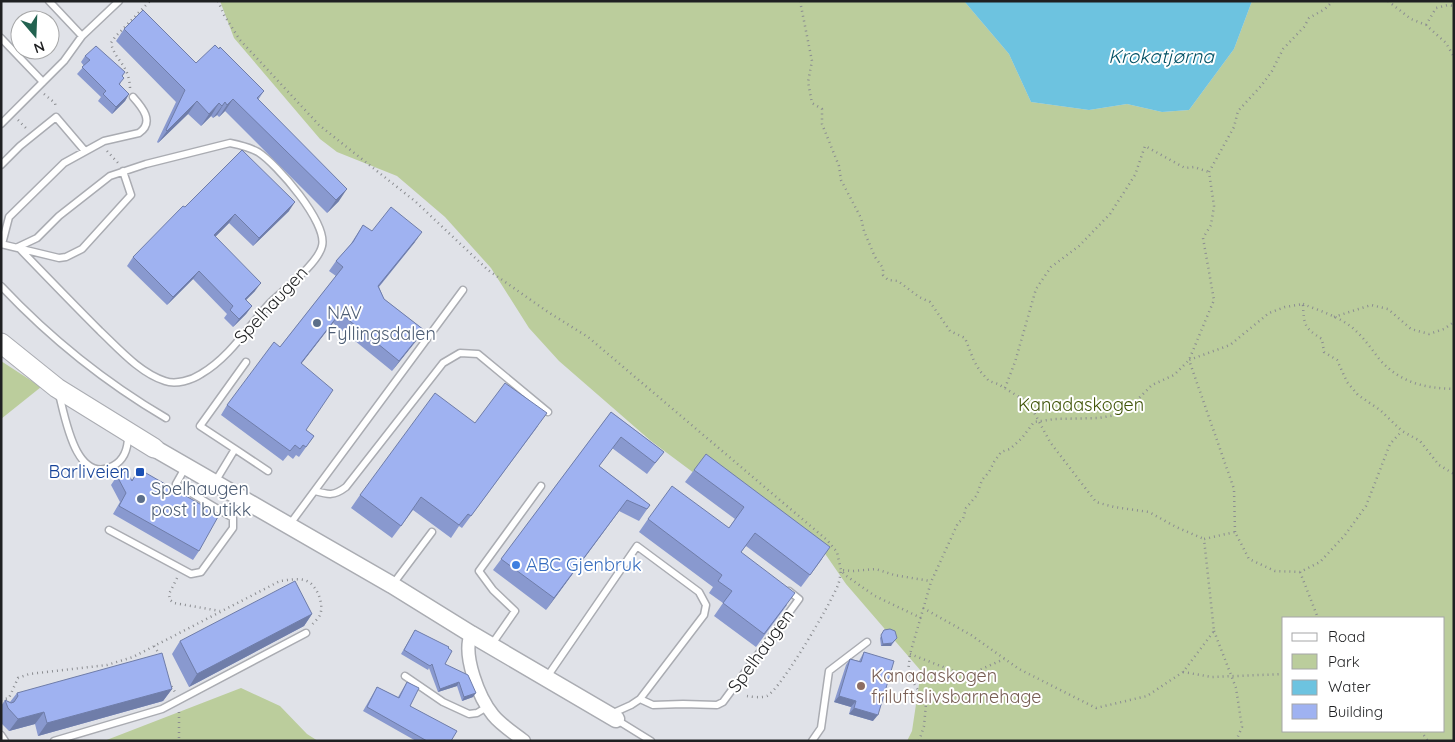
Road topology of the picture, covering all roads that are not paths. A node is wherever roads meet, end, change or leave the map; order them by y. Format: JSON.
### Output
{"nodes":[{"id":1,"x":49,"y":1,"type":"edge"},
{"id":2,"x":119,"y":1,"type":"edge"},
{"id":3,"x":82,"y":36,"type":"junction"},
{"id":4,"x":1,"y":38,"type":"edge"},
{"id":5,"x":44,"y":82,"type":"junction"},
{"id":6,"x":133,"y":97,"type":"road end"},
{"id":7,"x":1,"y":124,"type":"edge"},
{"id":8,"x":85,"y":151,"type":"junction"},
{"id":9,"x":1,"y":165,"type":"edge"},
{"id":10,"x":123,"y":171,"type":"junction"},
{"id":11,"x":2,"y":244,"type":"edge"},
{"id":12,"x":18,"y":247,"type":"junction"},
{"id":13,"x":1,"y":286,"type":"edge"},
{"id":14,"x":463,"y":290,"type":"dead end"},
{"id":15,"x":1,"y":343,"type":"edge"},
{"id":16,"x":246,"y":362,"type":"dead end"},
{"id":17,"x":57,"y":388,"type":"junction"},
{"id":18,"x":548,"y":412,"type":"edge"},
{"id":19,"x":166,"y":418,"type":"dead end"},
{"id":20,"x":128,"y":433,"type":"junction"},
{"id":21,"x":154,"y":448,"type":"joint"},
{"id":22,"x":235,"y":449,"type":"junction"},
{"id":23,"x":185,"y":467,"type":"junction"},
{"id":24,"x":268,"y":471,"type":"dead end"},
{"id":25,"x":214,"y":483,"type":"junction"},
{"id":26,"x":541,"y":486,"type":"dead end"},
{"id":27,"x":315,"y":491,"type":"junction"},
{"id":28,"x":289,"y":525,"type":"junction"},
{"id":29,"x":109,"y":530,"type":"dead end"},
{"id":30,"x":432,"y":532,"type":"dead end"},
{"id":31,"x":392,"y":586,"type":"junction"},
{"id":32,"x":784,"y":587,"type":"edge"},
{"id":33,"x":306,"y":633,"type":"edge"},
{"id":34,"x":471,"y":634,"type":"junction"},
{"id":35,"x":867,"y":642,"type":"dead end"},
{"id":36,"x":491,"y":645,"type":"junction"},
{"id":37,"x":405,"y":676,"type":"dead end"},
{"id":38,"x":547,"y":677,"type":"junction"},
{"id":39,"x":640,"y":699,"type":"junction"},
{"id":40,"x":487,"y":707,"type":"junction"},
{"id":41,"x":613,"y":717,"type":"junction"},
{"id":42,"x":1,"y":735,"type":"edge"},
{"id":43,"x":5,"y":741,"type":"edge"},
{"id":44,"x":54,"y":741,"type":"edge"},
{"id":45,"x":524,"y":741,"type":"edge"},
{"id":46,"x":651,"y":741,"type":"edge"},
{"id":47,"x":812,"y":741,"type":"edge"}],
"edges":[{"from":1,"to":3,"type":"lane"},
{"from":2,"to":3,"type":"lane"},
{"from":3,"to":5,"type":"lane"},
{"from":4,"to":5,"type":"lane"},
{"from":5,"to":7,"type":"lane"},
{"from":6,"to":8,"type":"lane"},
{"from":8,"to":9,"type":"lane"},
{"from":8,"to":11,"type":"lane"},
{"from":10,"to":12,"type":"lane","name":"Spelhaugen"},
{"from":10,"to":12,"type":"lane"},
{"from":10,"to":12,"type":"lane","name":"Spelhaugen"},
{"from":11,"to":12,"type":"lane"},
{"from":13,"to":19,"type":"lane"},
{"from":14,"to":27,"type":"lane"},
{"from":15,"to":17,"type":"main road"},
{"from":16,"to":22,"type":"lane"},
{"from":17,"to":20,"type":"main road"},
{"from":17,"to":20,"type":"lane"},
{"from":18,"to":27,"type":"lane"},
{"from":20,"to":21,"type":"main road"},
{"from":21,"to":23,"type":"street"},
{"from":22,"to":24,"type":"lane"},
{"from":22,"to":25,"type":"lane"},
{"from":23,"to":25,"type":"street"},
{"from":23,"to":29,"type":"lane"},
{"from":25,"to":28,"type":"street"},
{"from":26,"to":36,"type":"lane"},
{"from":27,"to":28,"type":"lane"},
{"from":28,"to":31,"type":"street"},
{"from":30,"to":31,"type":"lane"},
{"from":31,"to":34,"type":"street"},
{"from":32,"to":39,"type":"lane","name":"Spelhaugen"},
{"from":33,"to":44,"type":"lane"},
{"from":34,"to":36,"type":"street"},
{"from":34,"to":40,"type":"street"},
{"from":35,"to":47,"type":"lane"},
{"from":36,"to":38,"type":"street"},
{"from":37,"to":40,"type":"lane"},
{"from":38,"to":39,"type":"lane"},
{"from":38,"to":41,"type":"street"},
{"from":39,"to":41,"type":"lane"},
{"from":40,"to":45,"type":"street"},
{"from":41,"to":46,"type":"lane"},
{"from":42,"to":43,"type":"lane"}]}
